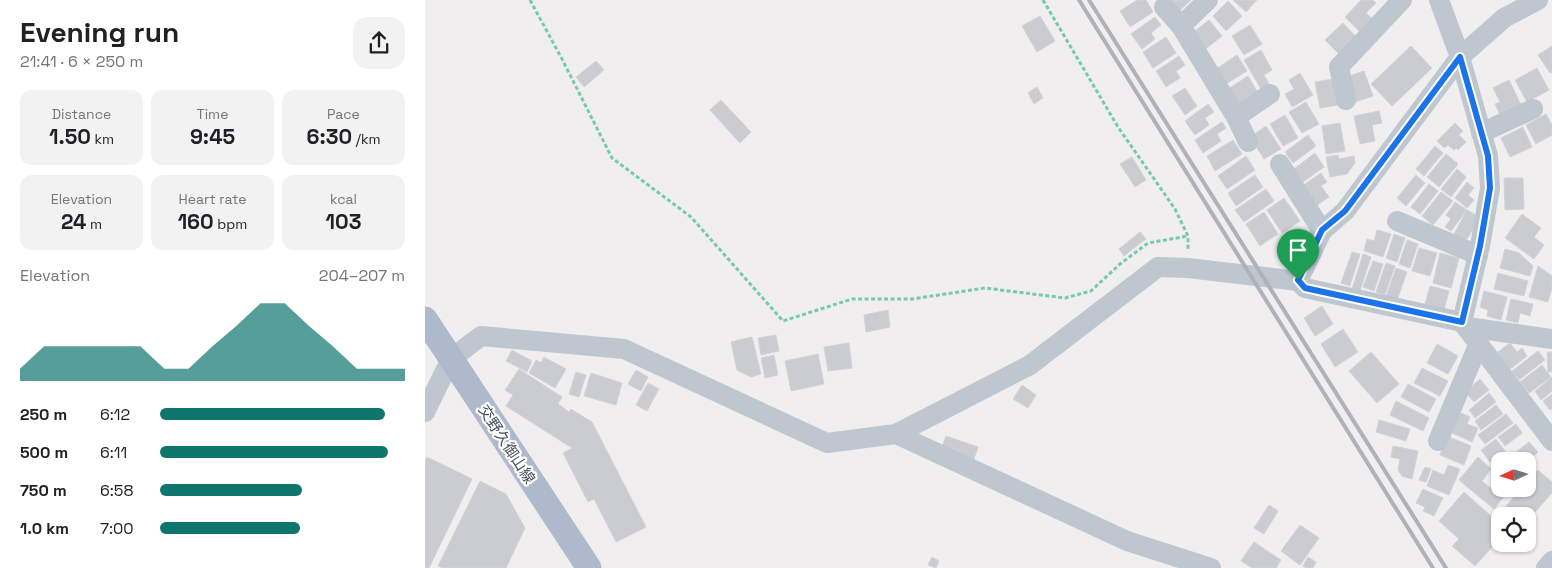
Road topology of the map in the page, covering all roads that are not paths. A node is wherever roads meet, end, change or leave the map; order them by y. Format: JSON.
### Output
{"nodes":[{"id":1,"x":1207,"y":0,"type":"edge"},
{"id":2,"x":1402,"y":0,"type":"edge"},
{"id":3,"x":1439,"y":0,"type":"edge"},
{"id":4,"x":1538,"y":0,"type":"edge"},
{"id":5,"x":1164,"y":7,"type":"dead end"},
{"id":6,"x":1181,"y":26,"type":"junction"},
{"id":7,"x":1460,"y":57,"type":"junction"},
{"id":8,"x":1270,"y":94,"type":"dead end"},
{"id":9,"x":1346,"y":100,"type":"dead end"},
{"id":10,"x":1533,"y":109,"type":"dead end"},
{"id":11,"x":1236,"y":117,"type":"junction"},
{"id":12,"x":1481,"y":133,"type":"junction"},
{"id":13,"x":1248,"y":142,"type":"dead end"},
{"id":14,"x":1280,"y":164,"type":"dead end"},
{"id":15,"x":1397,"y":220,"type":"dead end"},
{"id":16,"x":1322,"y":230,"type":"junction"},
{"id":17,"x":1478,"y":255,"type":"junction"},
{"id":18,"x":1298,"y":280,"type":"junction"},
{"id":19,"x":425,"y":319,"type":"edge"},
{"id":20,"x":1464,"y":325,"type":"junction"},
{"id":21,"x":1552,"y":339,"type":"edge"},
{"id":22,"x":1479,"y":343,"type":"junction"},
{"id":23,"x":451,"y":359,"type":"junction"},
{"id":24,"x":425,"y":412,"type":"edge"},
{"id":25,"x":896,"y":434,"type":"junction"},
{"id":26,"x":1438,"y":441,"type":"dead end"},
{"id":27,"x":1552,"y":441,"type":"edge"},
{"id":28,"x":1552,"y":561,"type":"edge"},
{"id":29,"x":589,"y":568,"type":"edge"},
{"id":30,"x":1211,"y":568,"type":"edge"},
{"id":31,"x":1546,"y":568,"type":"edge"}],
"edges":[{"from":1,"to":6,"type":"street"},
{"from":2,"to":9,"type":"street"},
{"from":3,"to":7,"type":"street"},
{"from":4,"to":7,"type":"street"},
{"from":5,"to":6,"type":"street"},
{"from":6,"to":11,"type":"street"},
{"from":7,"to":12,"type":"street"},
{"from":7,"to":16,"type":"street"},
{"from":8,"to":11,"type":"street"},
{"from":10,"to":12,"type":"street"},
{"from":11,"to":13,"type":"street"},
{"from":12,"to":17,"type":"street"},
{"from":14,"to":16,"type":"street"},
{"from":15,"to":17,"type":"street"},
{"from":16,"to":18,"type":"street"},
{"from":17,"to":20,"type":"street"},
{"from":18,"to":20,"type":"street"},
{"from":18,"to":25,"type":"street"},
{"from":19,"to":23,"type":"main road","name":"交野久御山線"},
{"from":20,"to":21,"type":"street"},
{"from":20,"to":22,"type":"street"},
{"from":22,"to":26,"type":"street"},
{"from":22,"to":27,"type":"street"},
{"from":23,"to":24,"type":"street"},
{"from":23,"to":25,"type":"street"},
{"from":23,"to":29,"type":"main road","name":"交野久御山線"},
{"from":25,"to":30,"type":"street"},
{"from":28,"to":31,"type":"street"}]}
